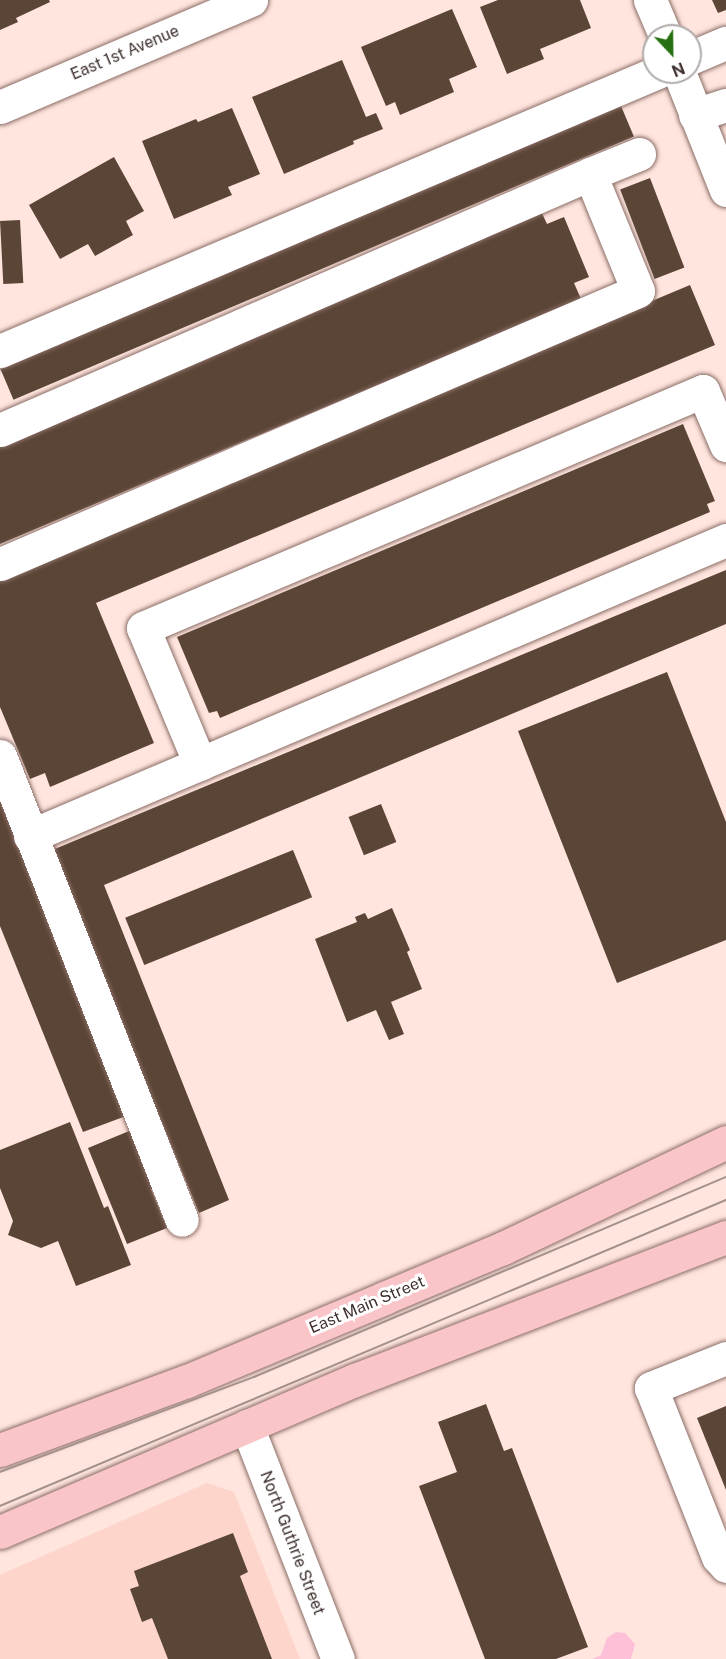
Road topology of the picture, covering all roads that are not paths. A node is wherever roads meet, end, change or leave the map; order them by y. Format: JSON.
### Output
{"nodes":[{"id":1,"x":251,"y":0,"type":"edge"},
{"id":2,"x":650,"y":0,"type":"edge"},
{"id":3,"x":660,"y":24,"type":"edge"},
{"id":4,"x":726,"y":43,"type":"edge"},
{"id":5,"x":702,"y":53,"type":"edge"},
{"id":6,"x":642,"y":79,"type":"edge"},
{"id":7,"x":683,"y":84,"type":"edge"},
{"id":8,"x":726,"y":105,"type":"edge"},
{"id":9,"x":0,"y":107,"type":"edge"},
{"id":10,"x":695,"y":115,"type":"junction"},
{"id":11,"x":639,"y":154,"type":"dead end"},
{"id":12,"x":590,"y":174,"type":"junction"},
{"id":13,"x":726,"y":190,"type":"edge"},
{"id":14,"x":0,"y":351,"type":"edge"},
{"id":15,"x":0,"y":430,"type":"edge"},
{"id":16,"x":726,"y":445,"type":"edge"},
{"id":17,"x":726,"y":540,"type":"edge"},
{"id":18,"x":0,"y":564,"type":"edge"},
{"id":19,"x":0,"y":756,"type":"edge"},
{"id":20,"x":200,"y":764,"type":"junction"},
{"id":21,"x":30,"y":836,"type":"junction"},
{"id":22,"x":726,"y":1142,"type":"edge"},
{"id":23,"x":182,"y":1220,"type":"dead end"},
{"id":24,"x":726,"y":1237,"type":"edge"},
{"id":25,"x":726,"y":1358,"type":"edge"},
{"id":26,"x":247,"y":1426,"type":"junction"},
{"id":27,"x":0,"y":1450,"type":"edge"},
{"id":28,"x":0,"y":1532,"type":"edge"},
{"id":29,"x":726,"y":1566,"type":"edge"},
{"id":30,"x":338,"y":1659,"type":"edge"}],
"edges":[{"from":1,"to":9,"type":"street","name":"East 1st Avenue"},
{"from":2,"to":3,"type":"street"},
{"from":4,"to":5,"type":"street"},
{"from":6,"to":14,"type":"street"},
{"from":7,"to":10,"type":"street"},
{"from":8,"to":10,"type":"street"},
{"from":10,"to":13,"type":"street"},
{"from":11,"to":12,"type":"street"},
{"from":12,"to":15,"type":"street"},
{"from":12,"to":18,"type":"street"},
{"from":16,"to":20,"type":"street"},
{"from":17,"to":20,"type":"street"},
{"from":19,"to":21,"type":"street"},
{"from":20,"to":21,"type":"street"},
{"from":21,"to":23,"type":"street"},
{"from":22,"to":27,"type":"main road","name":"East Main Street"},
{"from":24,"to":26,"type":"main road"},
{"from":25,"to":29,"type":"street"},
{"from":26,"to":28,"type":"main road"},
{"from":26,"to":30,"type":"street","name":"North Guthrie Street"}]}
